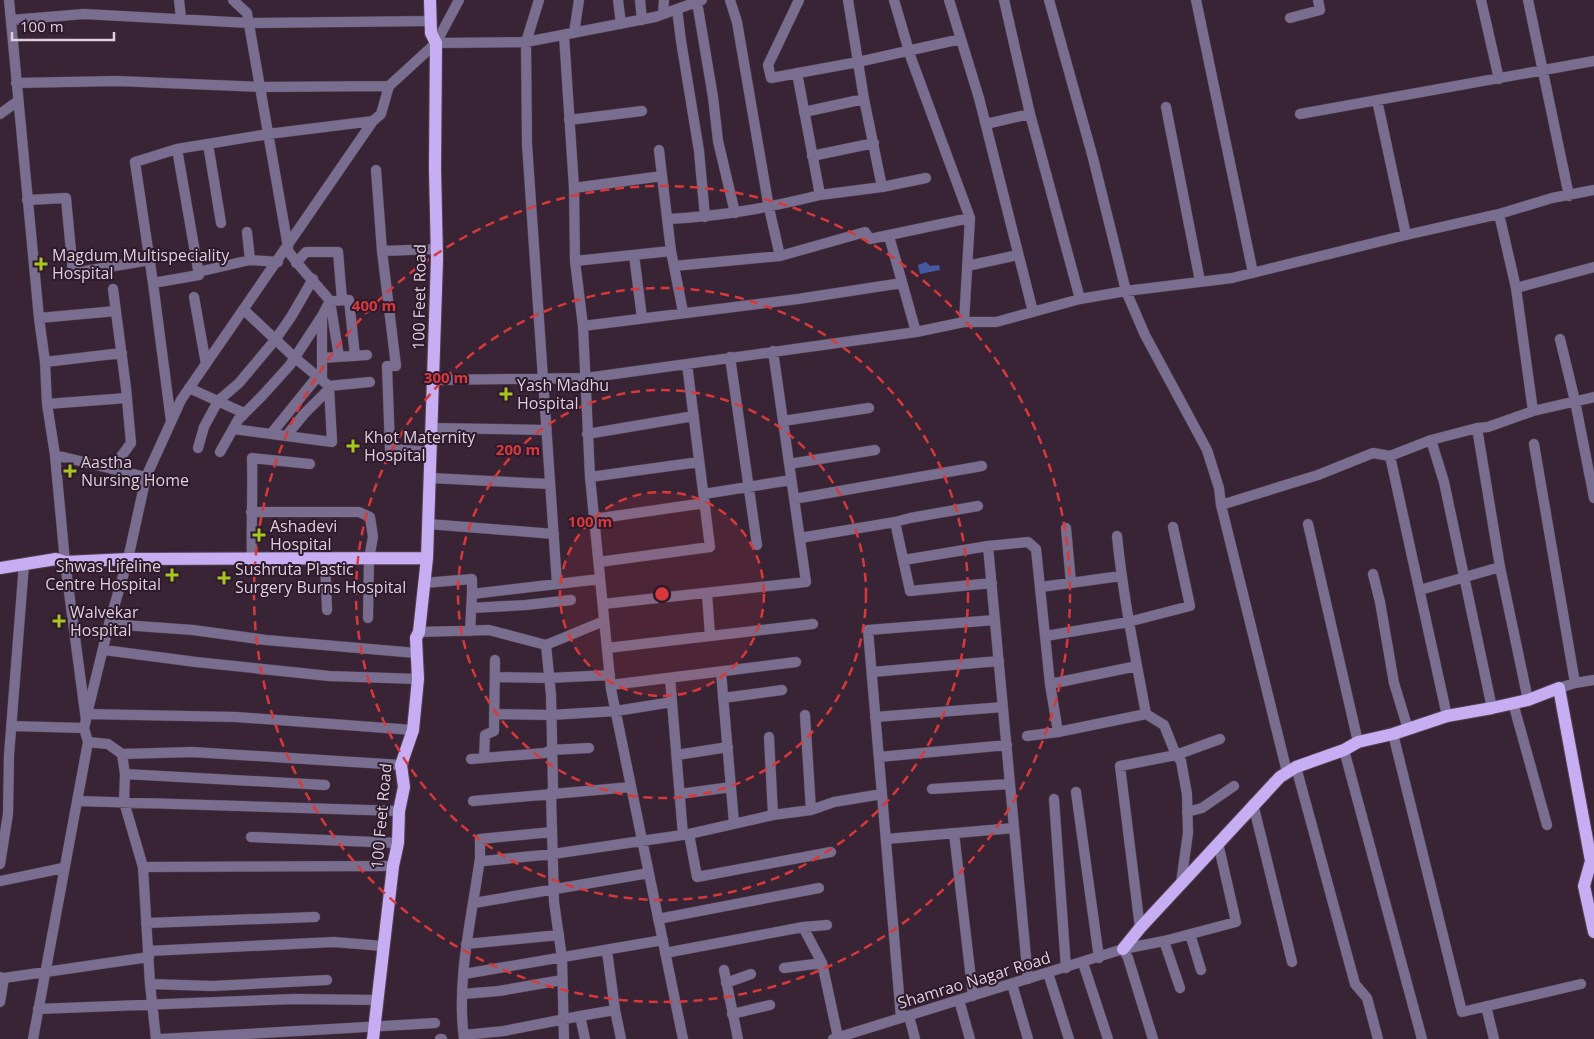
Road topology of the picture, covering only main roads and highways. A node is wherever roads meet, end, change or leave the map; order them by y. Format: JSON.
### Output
{"nodes":[{"id":1,"x":430,"y":0,"type":"edge"},
{"id":2,"x":427,"y":558,"type":"junction"},
{"id":3,"x":0,"y":568,"type":"edge"},
{"id":4,"x":1594,"y":932,"type":"edge"},
{"id":5,"x":1124,"y":949,"type":"road end"},
{"id":6,"x":373,"y":1033,"type":"edge"}],
"edges":[{"from":1,"to":2,"type":"main road","name":"100 Feet Road"},
{"from":2,"to":3,"type":"main road"},
{"from":2,"to":6,"type":"main road","name":"100 Feet Road"},
{"from":4,"to":5,"type":"main road"}]}
